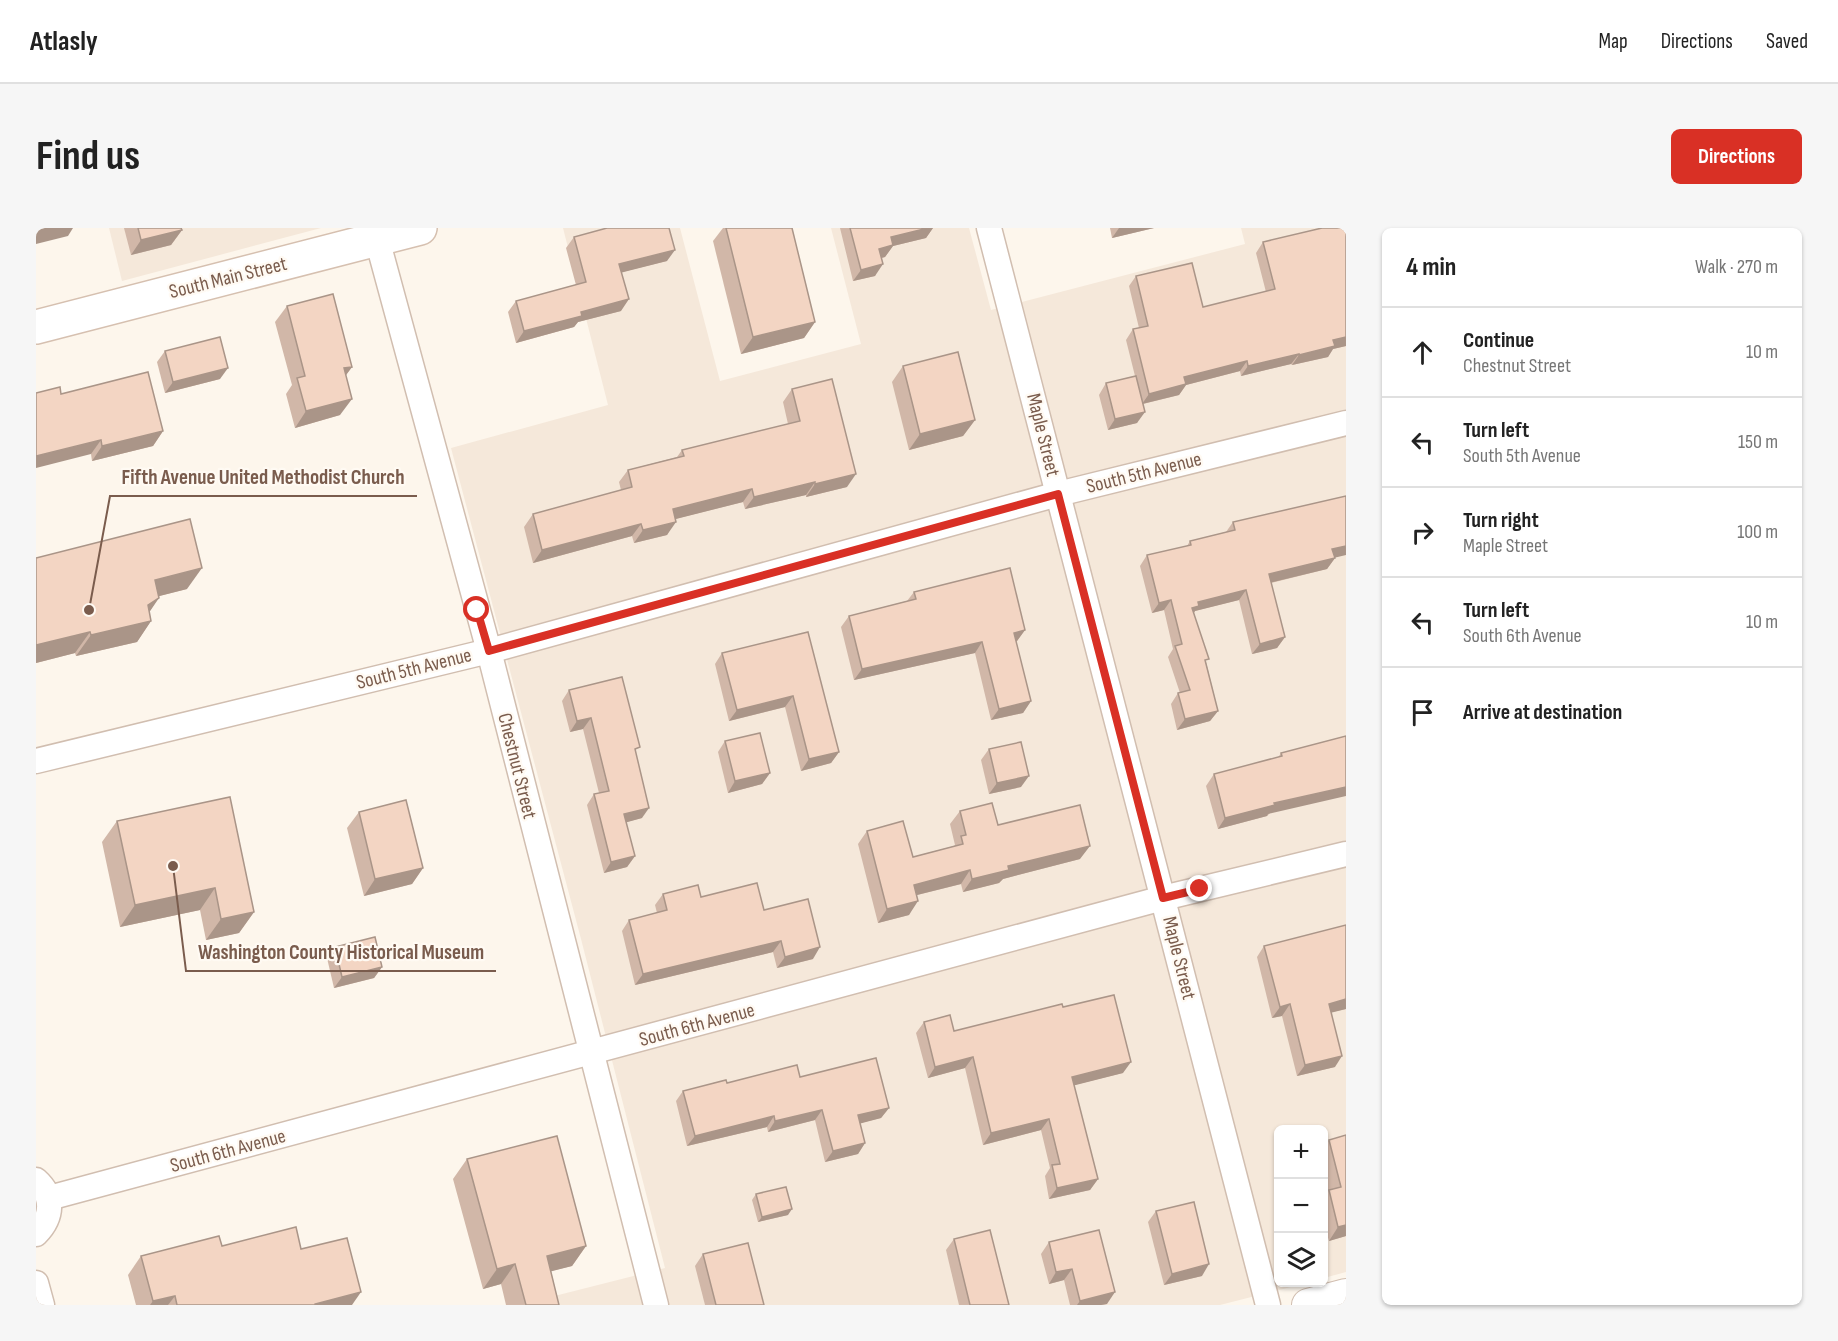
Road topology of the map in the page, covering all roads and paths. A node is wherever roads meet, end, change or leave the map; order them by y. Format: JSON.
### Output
{"nodes":[{"id":1,"x":420,"y":228,"type":"edge"},
{"id":2,"x":989,"y":228,"type":"edge"},
{"id":3,"x":376,"y":234,"type":"edge"},
{"id":4,"x":36,"y":327,"type":"edge"},
{"id":5,"x":1346,"y":423,"type":"edge"},
{"id":6,"x":1058,"y":494,"type":"junction"},
{"id":7,"x":489,"y":651,"type":"junction"},
{"id":8,"x":36,"y":761,"type":"edge"},
{"id":9,"x":1346,"y":854,"type":"edge"},
{"id":10,"x":1163,"y":898,"type":"junction"},
{"id":11,"x":591,"y":1054,"type":"junction"},
{"id":12,"x":43,"y":1189,"type":"edge"},
{"id":13,"x":36,"y":1234,"type":"edge"},
{"id":14,"x":36,"y":1283,"type":"edge"},
{"id":15,"x":1346,"y":1295,"type":"edge"},
{"id":16,"x":42,"y":1305,"type":"edge"},
{"id":17,"x":656,"y":1305,"type":"edge"},
{"id":18,"x":1268,"y":1305,"type":"edge"},
{"id":19,"x":1308,"y":1305,"type":"edge"}],
"edges":[{"from":1,"to":3,"type":"main road","name":"South Main Street"},
{"from":2,"to":6,"type":"street","name":"Maple Street"},
{"from":3,"to":4,"type":"main road","name":"South Main Street"},
{"from":3,"to":7,"type":"street","name":"Chestnut Street"},
{"from":5,"to":6,"type":"street","name":"South 5th Avenue"},
{"from":6,"to":7,"type":"street","name":"South 5th Avenue"},
{"from":6,"to":10,"type":"street","name":"Maple Street"},
{"from":7,"to":8,"type":"street","name":"South 5th Avenue"},
{"from":7,"to":11,"type":"street","name":"Chestnut Street"},
{"from":9,"to":10,"type":"street","name":"South 6th Avenue"},
{"from":10,"to":11,"type":"street","name":"South 6th Avenue"},
{"from":10,"to":18,"type":"street","name":"Maple Street"},
{"from":11,"to":12,"type":"street","name":"South 6th Avenue"},
{"from":11,"to":17,"type":"street","name":"Chestnut Street"},
{"from":12,"to":13,"type":"street"},
{"from":14,"to":16,"type":"street"},
{"from":15,"to":19,"type":"street"}]}
